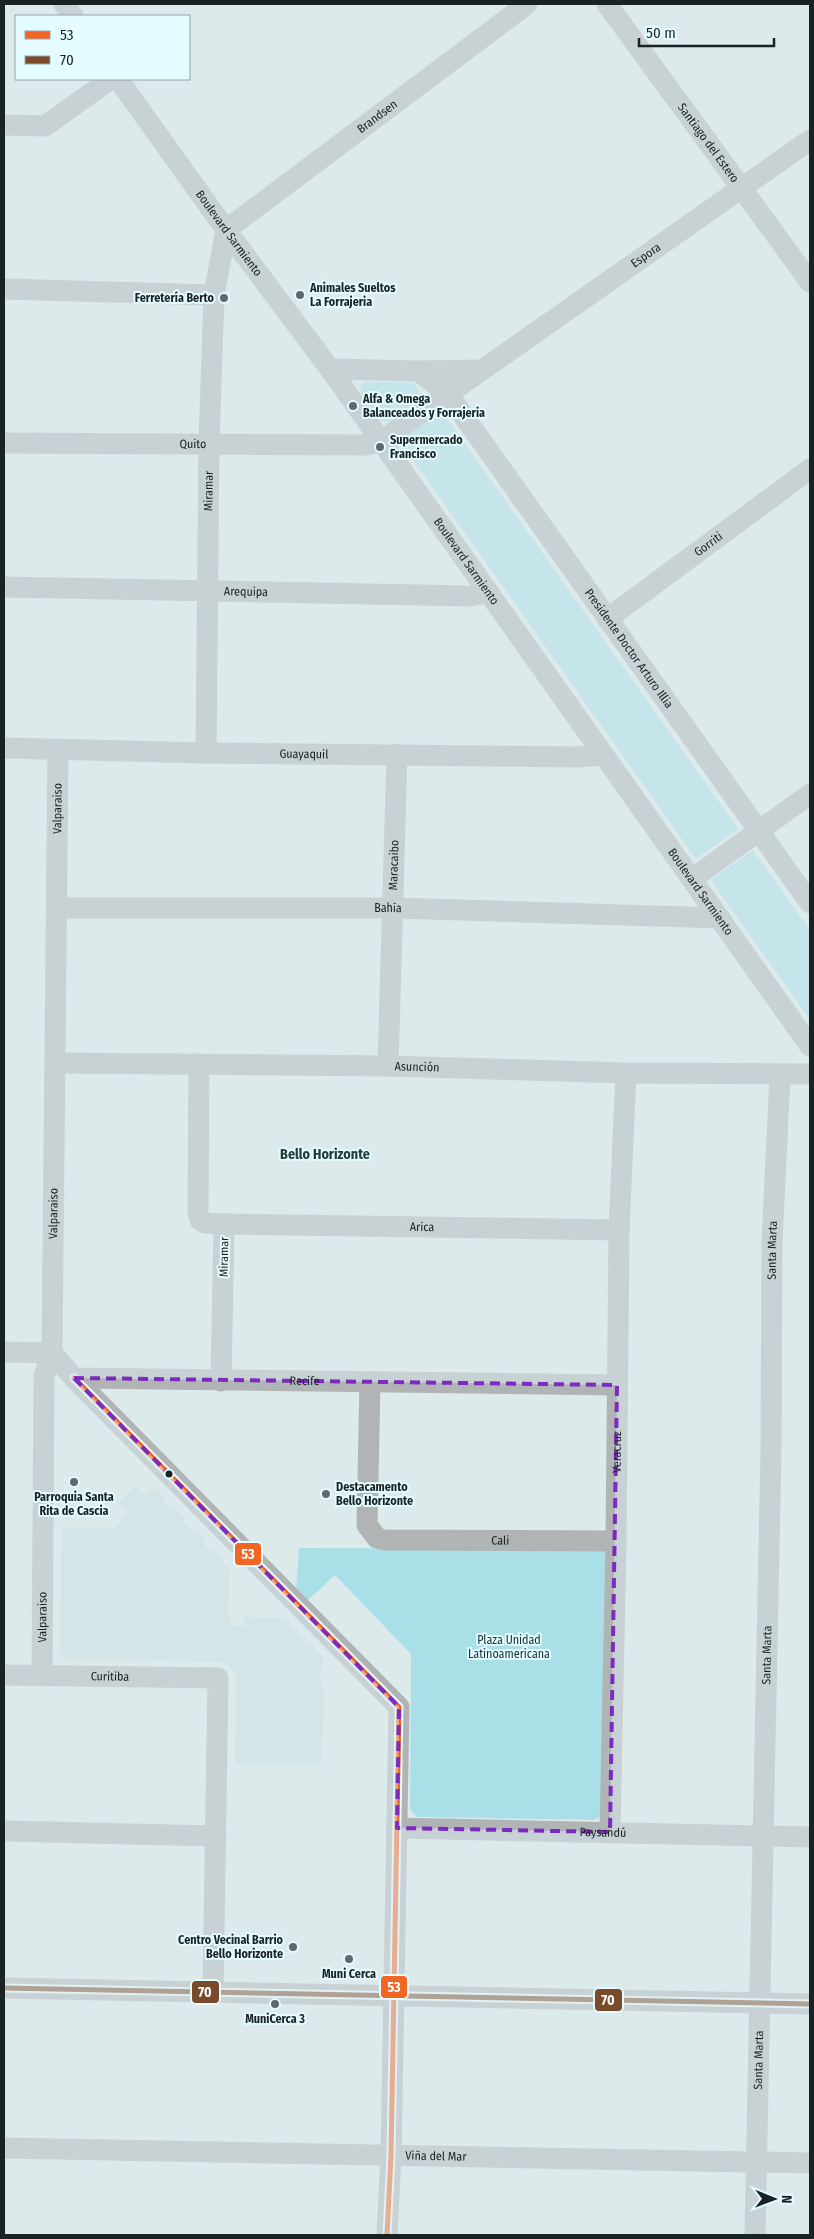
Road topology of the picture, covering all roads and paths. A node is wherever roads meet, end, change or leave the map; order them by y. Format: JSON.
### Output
{"nodes":[{"id":1,"x":64,"y":4,"type":"edge"},
{"id":2,"x":527,"y":4,"type":"edge"},
{"id":3,"x":607,"y":4,"type":"edge"},
{"id":4,"x":72,"y":15,"type":"edge"},
{"id":5,"x":110,"y":80,"type":"edge"},
{"id":6,"x":119,"y":80,"type":"edge"},
{"id":7,"x":4,"y":125,"type":"edge"},
{"id":8,"x":810,"y":140,"type":"edge"},
{"id":9,"x":742,"y":190,"type":"junction"},
{"id":10,"x":226,"y":230,"type":"junction"},
{"id":11,"x":810,"y":282,"type":"edge"},
{"id":12,"x":4,"y":289,"type":"edge"},
{"id":13,"x":214,"y":295,"type":"junction"},
{"id":14,"x":330,"y":369,"type":"junction"},
{"id":15,"x":481,"y":370,"type":"junction"},
{"id":16,"x":418,"y":371,"type":"junction"},
{"id":17,"x":448,"y":394,"type":"junction"},
{"id":18,"x":381,"y":441,"type":"junction"},
{"id":19,"x":4,"y":443,"type":"edge"},
{"id":20,"x":209,"y":443,"type":"junction"},
{"id":21,"x":810,"y":469,"type":"edge"},
{"id":22,"x":4,"y":587,"type":"edge"},
{"id":23,"x":208,"y":591,"type":"junction"},
{"id":24,"x":489,"y":593,"type":"junction"},
{"id":25,"x":607,"y":619,"type":"junction"},
{"id":26,"x":4,"y":748,"type":"edge"},
{"id":27,"x":58,"y":749,"type":"junction"},
{"id":28,"x":206,"y":753,"type":"junction"},
{"id":29,"x":397,"y":754,"type":"junction"},
{"id":30,"x":604,"y":755,"type":"junction"},
{"id":31,"x":810,"y":794,"type":"edge"},
{"id":32,"x":758,"y":831,"type":"junction"},
{"id":33,"x":692,"y":879,"type":"junction"},
{"id":34,"x":810,"y":903,"type":"edge"},
{"id":35,"x":57,"y":908,"type":"junction"},
{"id":36,"x":394,"y":908,"type":"junction"},
{"id":37,"x":720,"y":918,"type":"junction"},
{"id":38,"x":810,"y":1046,"type":"edge"},
{"id":39,"x":55,"y":1063,"type":"junction"},
{"id":40,"x":199,"y":1064,"type":"junction"},
{"id":41,"x":388,"y":1066,"type":"junction"},
{"id":42,"x":626,"y":1073,"type":"junction"},
{"id":43,"x":810,"y":1074,"type":"edge"},
{"id":44,"x":780,"y":1075,"type":"junction"},
{"id":45,"x":224,"y":1224,"type":"junction"},
{"id":46,"x":619,"y":1230,"type":"junction"},
{"id":47,"x":4,"y":1352,"type":"edge"},
{"id":48,"x":52,"y":1353,"type":"junction"},
{"id":49,"x":74,"y":1378,"type":"junction"},
{"id":50,"x":221,"y":1381,"type":"junction"},
{"id":51,"x":370,"y":1383,"type":"junction"},
{"id":52,"x":617,"y":1385,"type":"junction"},
{"id":53,"x":616,"y":1541,"type":"junction"},
{"id":54,"x":4,"y":1675,"type":"edge"},
{"id":55,"x":42,"y":1676,"type":"junction"},
{"id":56,"x":397,"y":1828,"type":"junction"},
{"id":57,"x":4,"y":1831,"type":"edge"},
{"id":58,"x":610,"y":1832,"type":"junction"},
{"id":59,"x":216,"y":1836,"type":"junction"},
{"id":60,"x":764,"y":1836,"type":"junction"},
{"id":61,"x":810,"y":1837,"type":"edge"},
{"id":62,"x":4,"y":1988,"type":"edge"},
{"id":63,"x":213,"y":1992,"type":"junction"},
{"id":64,"x":394,"y":1996,"type":"junction"},
{"id":65,"x":760,"y":2004,"type":"junction"},
{"id":66,"x":810,"y":2004,"type":"edge"},
{"id":67,"x":4,"y":2148,"type":"edge"},
{"id":68,"x":391,"y":2156,"type":"junction"},
{"id":69,"x":757,"y":2162,"type":"junction"},
{"id":70,"x":810,"y":2163,"type":"edge"},
{"id":71,"x":387,"y":2235,"type":"edge"},
{"id":72,"x":755,"y":2235,"type":"edge"}],
"edges":[{"from":1,"to":4,"type":"street"},
{"from":2,"to":10,"type":"street","name":"Brandsen"},
{"from":3,"to":9,"type":"street","name":"Santiago del Estero"},
{"from":5,"to":7,"type":"street"},
{"from":6,"to":10,"type":"street","name":"Boulevard Sarmiento"},
{"from":8,"to":9,"type":"street","name":"Espora"},
{"from":9,"to":11,"type":"street","name":"Santiago del Estero"},
{"from":9,"to":15,"type":"street","name":"Espora"},
{"from":10,"to":13,"type":"street","name":"Miramar"},
{"from":10,"to":14,"type":"street","name":"Boulevard Sarmiento"},
{"from":12,"to":13,"type":"street"},
{"from":13,"to":20,"type":"street","name":"Miramar"},
{"from":14,"to":16,"type":"street"},
{"from":14,"to":18,"type":"street","name":"Boulevard Sarmiento"},
{"from":15,"to":16,"type":"street"},
{"from":15,"to":17,"type":"street","name":"Espora"},
{"from":16,"to":17,"type":"street","name":"Presidente Doctor Arturo Illia"},
{"from":17,"to":18,"type":"street","name":"Espora"},
{"from":17,"to":25,"type":"street","name":"Presidente Doctor Arturo Illia"},
{"from":18,"to":20,"type":"street","name":"Quito"},
{"from":18,"to":24,"type":"street","name":"Boulevard Sarmiento"},
{"from":19,"to":20,"type":"street","name":"Quito"},
{"from":20,"to":23,"type":"street","name":"Miramar"},
{"from":21,"to":25,"type":"street","name":"Gorriti"},
{"from":22,"to":23,"type":"street","name":"Arequipa"},
{"from":23,"to":24,"type":"street","name":"Arequipa"},
{"from":23,"to":28,"type":"street","name":"Miramar"},
{"from":24,"to":30,"type":"street","name":"Boulevard Sarmiento"},
{"from":25,"to":32,"type":"street","name":"Presidente Doctor Arturo Illia"},
{"from":26,"to":27,"type":"street","name":"Guayaquil"},
{"from":27,"to":28,"type":"street","name":"Guayaquil"},
{"from":27,"to":35,"type":"street","name":"Valparaiso"},
{"from":28,"to":29,"type":"street","name":"Guayaquil"},
{"from":29,"to":30,"type":"street","name":"Guayaquil"},
{"from":29,"to":36,"type":"street","name":"Maracaibo"},
{"from":30,"to":33,"type":"street","name":"Boulevard Sarmiento"},
{"from":31,"to":32,"type":"street"},
{"from":32,"to":33,"type":"street"},
{"from":32,"to":34,"type":"street","name":"Presidente Doctor Arturo Illia"},
{"from":33,"to":37,"type":"street","name":"Boulevard Sarmiento"},
{"from":35,"to":36,"type":"street","name":"Bahía"},
{"from":35,"to":39,"type":"street","name":"Valparaiso"},
{"from":36,"to":37,"type":"street","name":"Bahía"},
{"from":36,"to":41,"type":"street","name":"Maracaibo"},
{"from":37,"to":38,"type":"street","name":"Boulevard Sarmiento"},
{"from":39,"to":40,"type":"street","name":"Asunción"},
{"from":39,"to":48,"type":"street","name":"Valparaiso"},
{"from":40,"to":41,"type":"street","name":"Asunción"},
{"from":40,"to":45,"type":"street","name":"Miramar"},
{"from":41,"to":42,"type":"street","name":"Asunción"},
{"from":42,"to":44,"type":"street","name":"Asunción"},
{"from":42,"to":46,"type":"street","name":"Veracruz"},
{"from":43,"to":44,"type":"street","name":"Asunción"},
{"from":44,"to":60,"type":"street","name":"Santa Marta"},
{"from":45,"to":46,"type":"street","name":"Arica"},
{"from":45,"to":50,"type":"street","name":"Miramar"},
{"from":46,"to":52,"type":"street","name":"Veracruz"},
{"from":47,"to":48,"type":"street"},
{"from":48,"to":49,"type":"street"},
{"from":48,"to":55,"type":"street","name":"Valparaiso"},
{"from":49,"to":50,"type":"street","name":"Recife"},
{"from":49,"to":56,"type":"street"},
{"from":50,"to":51,"type":"street","name":"Recife"},
{"from":51,"to":52,"type":"street","name":"Recife"},
{"from":51,"to":53,"type":"street","name":"Cali"},
{"from":52,"to":53,"type":"street","name":"Veracruz"},
{"from":53,"to":58,"type":"street","name":"Veracruz"},
{"from":54,"to":55,"type":"street","name":"Curitiba"},
{"from":55,"to":59,"type":"street","name":"Curitiba"},
{"from":56,"to":58,"type":"street","name":"Paysandú"},
{"from":56,"to":64,"type":"street"},
{"from":57,"to":59,"type":"street"},
{"from":58,"to":60,"type":"street","name":"Paysandú"},
{"from":59,"to":63,"type":"street"},
{"from":60,"to":61,"type":"street","name":"Paysandú"},
{"from":60,"to":65,"type":"street","name":"Santa Marta"},
{"from":62,"to":63,"type":"street"},
{"from":63,"to":64,"type":"street"},
{"from":64,"to":65,"type":"street"},
{"from":64,"to":68,"type":"street"},
{"from":65,"to":66,"type":"street"},
{"from":65,"to":69,"type":"street","name":"Santa Marta"},
{"from":67,"to":68,"type":"street","name":"Viña del Mar"},
{"from":68,"to":69,"type":"street","name":"Viña del Mar"},
{"from":68,"to":71,"type":"street"},
{"from":69,"to":70,"type":"street","name":"Viña del Mar"},
{"from":69,"to":72,"type":"street","name":"Santa Marta"}]}
